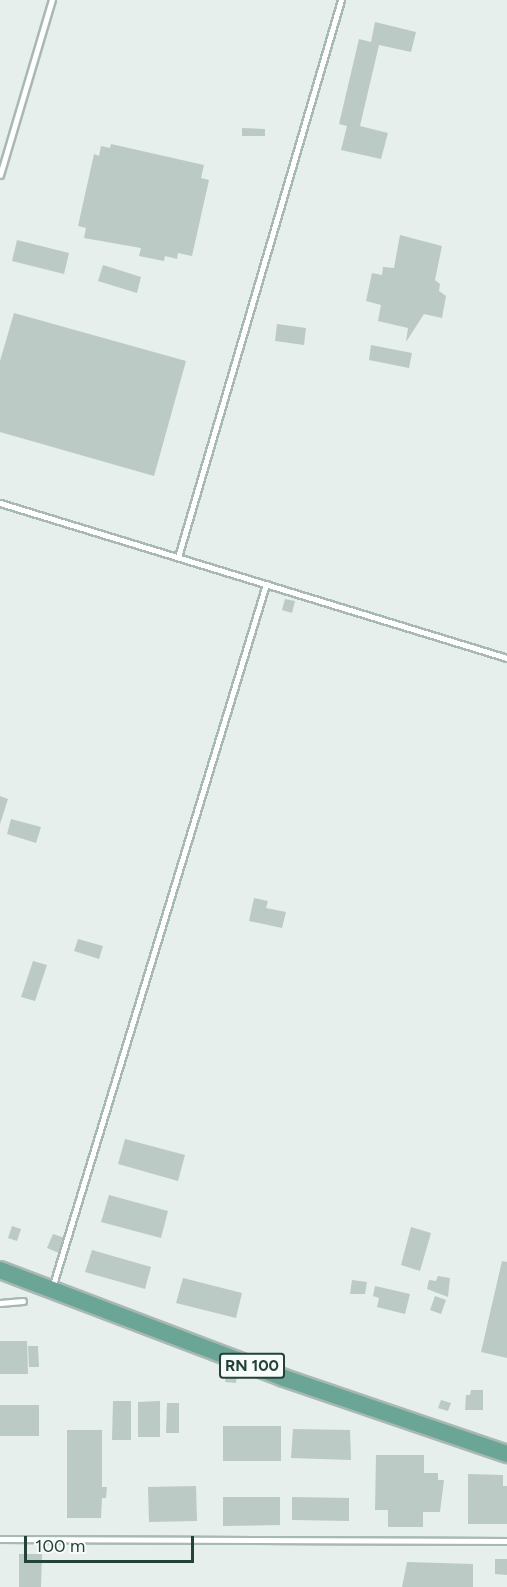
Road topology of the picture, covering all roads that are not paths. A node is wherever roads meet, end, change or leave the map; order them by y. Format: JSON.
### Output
{"nodes":[{"id":1,"x":52,"y":0,"type":"edge"},
{"id":2,"x":341,"y":0,"type":"edge"},
{"id":3,"x":0,"y":175,"type":"edge"},
{"id":4,"x":0,"y":503,"type":"edge"},
{"id":5,"x":178,"y":557,"type":"junction"},
{"id":6,"x":266,"y":584,"type":"junction"},
{"id":7,"x":507,"y":658,"type":"edge"},
{"id":8,"x":0,"y":1270,"type":"edge"},
{"id":9,"x":52,"y":1290,"type":"junction"},
{"id":10,"x":23,"y":1301,"type":"dead end"},
{"id":11,"x":0,"y":1303,"type":"edge"},
{"id":12,"x":507,"y":1454,"type":"edge"},
{"id":13,"x":0,"y":1539,"type":"edge"},
{"id":14,"x":507,"y":1541,"type":"edge"}],
"edges":[{"from":1,"to":3,"type":"lane"},
{"from":2,"to":5,"type":"lane"},
{"from":4,"to":5,"type":"lane"},
{"from":5,"to":6,"type":"lane"},
{"from":6,"to":7,"type":"lane"},
{"from":6,"to":9,"type":"lane"},
{"from":8,"to":9,"type":"main road","number":"RN 100"},
{"from":9,"to":12,"type":"main road","number":"RN 100"},
{"from":10,"to":11,"type":"lane"},
{"from":13,"to":14,"type":"lane"}]}
